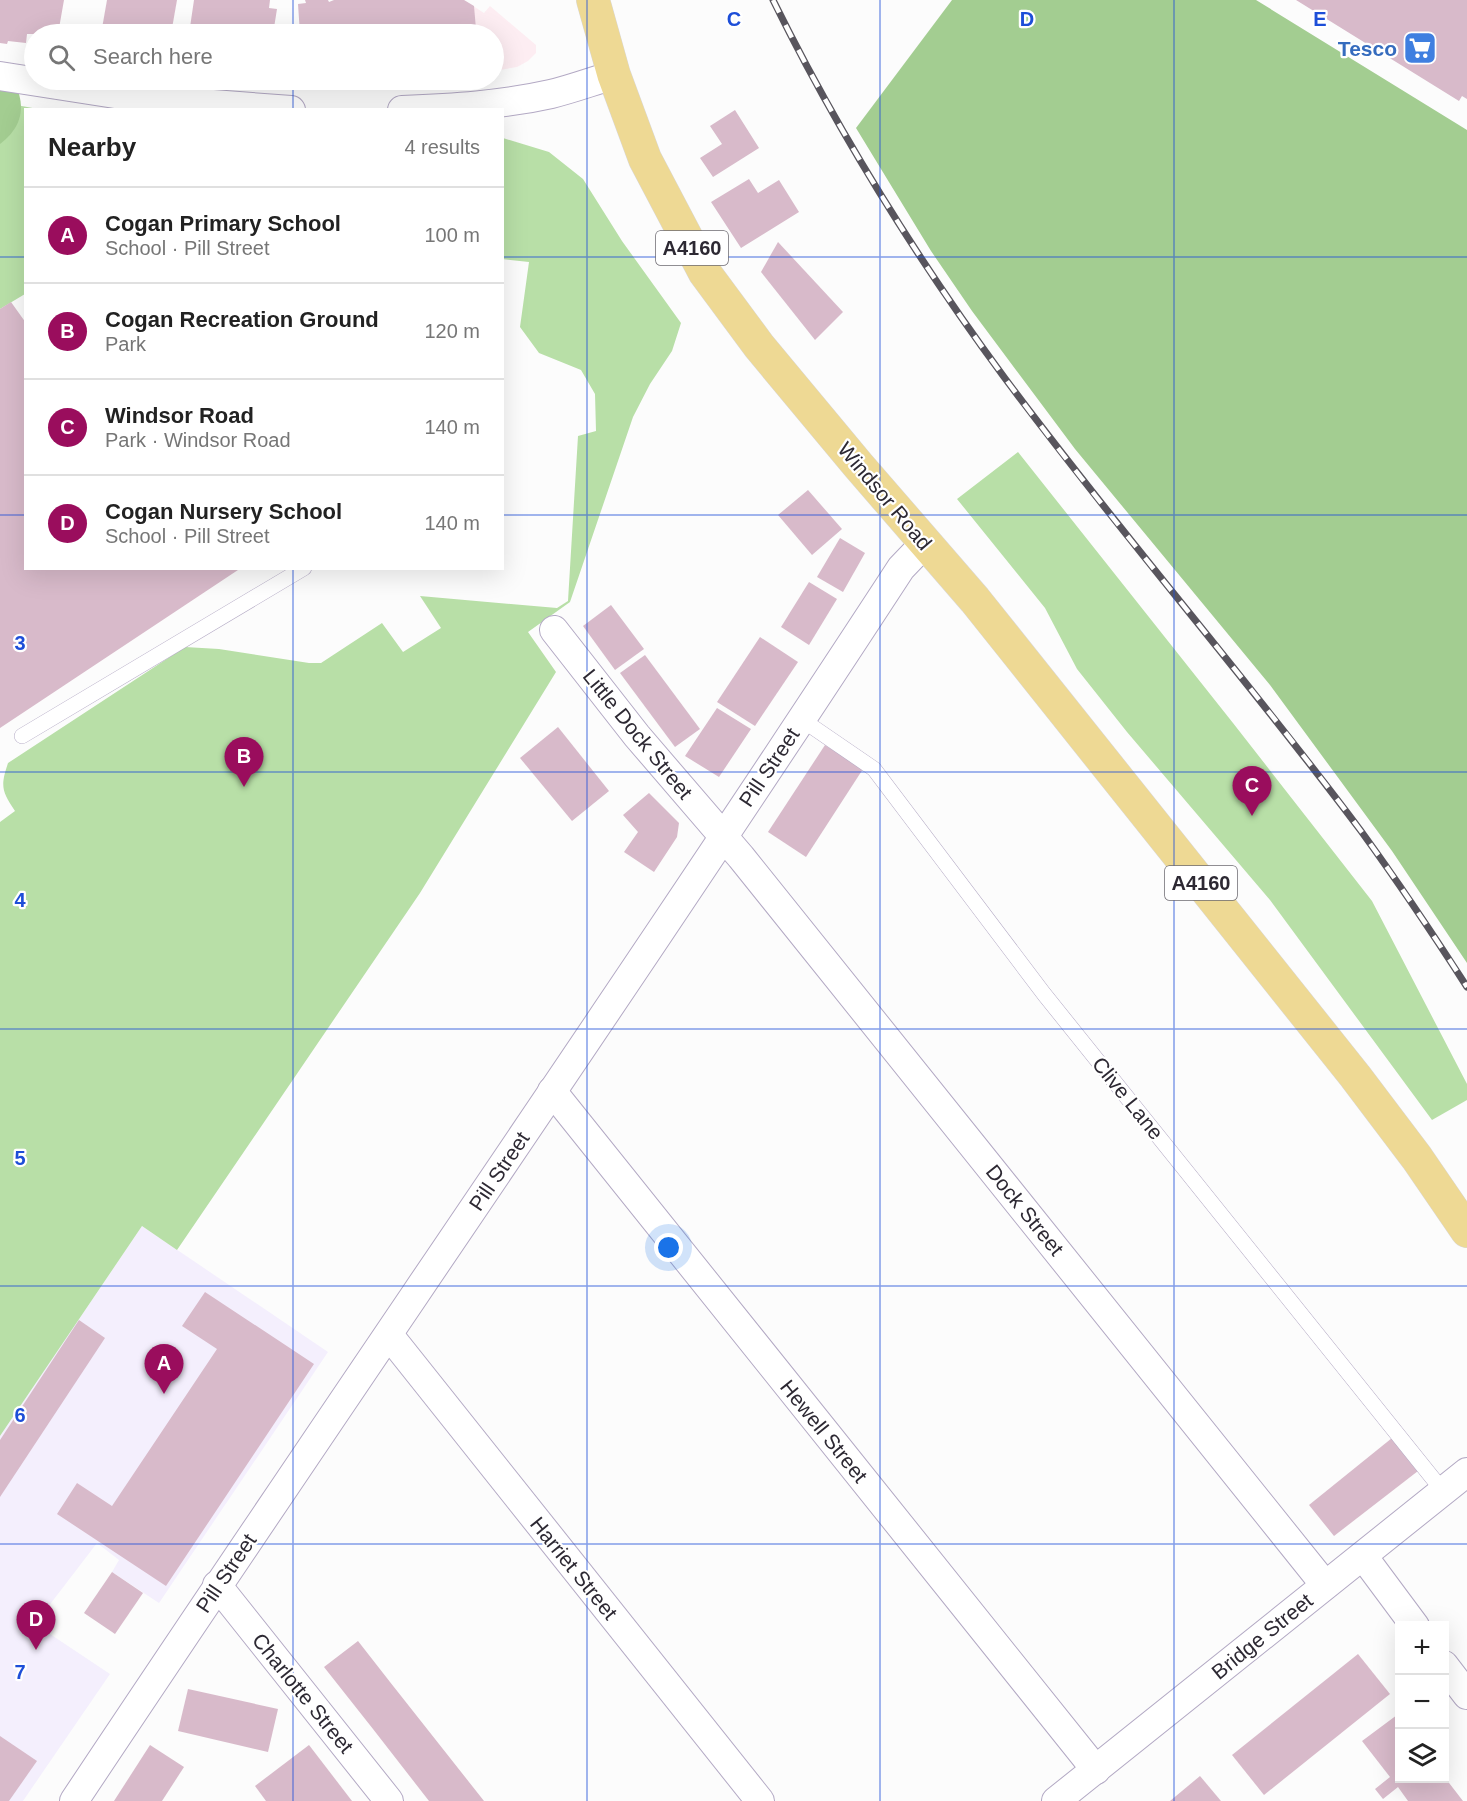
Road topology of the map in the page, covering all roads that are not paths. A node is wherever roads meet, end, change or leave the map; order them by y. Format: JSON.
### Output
{"nodes":[{"id":1,"x":593,"y":0,"type":"edge"},
{"id":2,"x":0,"y":75,"type":"edge"},
{"id":3,"x":614,"y":75,"type":"junction"},
{"id":4,"x":24,"y":80,"type":"edge"},
{"id":5,"x":76,"y":90,"type":"edge"},
{"id":6,"x":147,"y":104,"type":"edge"},
{"id":7,"x":243,"y":108,"type":"edge"},
{"id":8,"x":442,"y":108,"type":"edge"},
{"id":9,"x":925,"y":543,"type":"junction"},
{"id":10,"x":301,"y":570,"type":"edge"},
{"id":11,"x":554,"y":630,"type":"dead end"},
{"id":12,"x":801,"y":719,"type":"junction"},
{"id":13,"x":21,"y":736,"type":"dead end"},
{"id":14,"x":724,"y":836,"type":"junction"},
{"id":15,"x":552,"y":1091,"type":"junction"},
{"id":16,"x":1467,"y":1231,"type":"edge"},
{"id":17,"x":389,"y":1335,"type":"junction"},
{"id":18,"x":1467,"y":1472,"type":"edge"},
{"id":19,"x":1443,"y":1491,"type":"junction"},
{"id":20,"x":1363,"y":1556,"type":"junction"},
{"id":21,"x":217,"y":1585,"type":"junction"},
{"id":22,"x":1325,"y":1585,"type":"junction"},
{"id":23,"x":1411,"y":1621,"type":"edge"},
{"id":24,"x":1449,"y":1672,"type":"edge"},
{"id":25,"x":1467,"y":1695,"type":"edge"},
{"id":26,"x":1096,"y":1770,"type":"junction"},
{"id":27,"x":74,"y":1801,"type":"edge"},
{"id":28,"x":389,"y":1801,"type":"edge"},
{"id":29,"x":760,"y":1801,"type":"edge"},
{"id":30,"x":1056,"y":1801,"type":"edge"}],
"edges":[{"from":1,"to":3,"type":"main road","number":"A4160"},
{"from":2,"to":4,"type":"street"},
{"from":3,"to":8,"type":"street"},
{"from":3,"to":9,"type":"main road","name":"Windsor Road","number":"A4160"},
{"from":5,"to":6,"type":"street"},
{"from":6,"to":7,"type":"street"},
{"from":9,"to":12,"type":"street","name":"Pill Street"},
{"from":9,"to":16,"type":"main road","name":"Windsor Road","number":"A4160"},
{"from":10,"to":13,"type":"lane"},
{"from":11,"to":14,"type":"street","name":"Little Dock Street"},
{"from":12,"to":14,"type":"street","name":"Pill Street"},
{"from":12,"to":19,"type":"lane","name":"Clive Lane"},
{"from":14,"to":15,"type":"street","name":"Pill Street"},
{"from":14,"to":22,"type":"street","name":"Dock Street"},
{"from":15,"to":17,"type":"street","name":"Pill Street"},
{"from":15,"to":26,"type":"street","name":"Hewell Street"},
{"from":17,"to":21,"type":"street","name":"Pill Street"},
{"from":17,"to":29,"type":"street","name":"Harriet Street"},
{"from":18,"to":19,"type":"street","name":"Bridge Street"},
{"from":19,"to":20,"type":"street","name":"Bridge Street"},
{"from":20,"to":22,"type":"street","name":"Bridge Street"},
{"from":20,"to":23,"type":"street"},
{"from":21,"to":27,"type":"street","name":"Pill Street"},
{"from":21,"to":28,"type":"street","name":"Charlotte Street"},
{"from":22,"to":26,"type":"street","name":"Bridge Street"},
{"from":24,"to":25,"type":"street"},
{"from":26,"to":30,"type":"street","name":"Bridge Street"}]}
